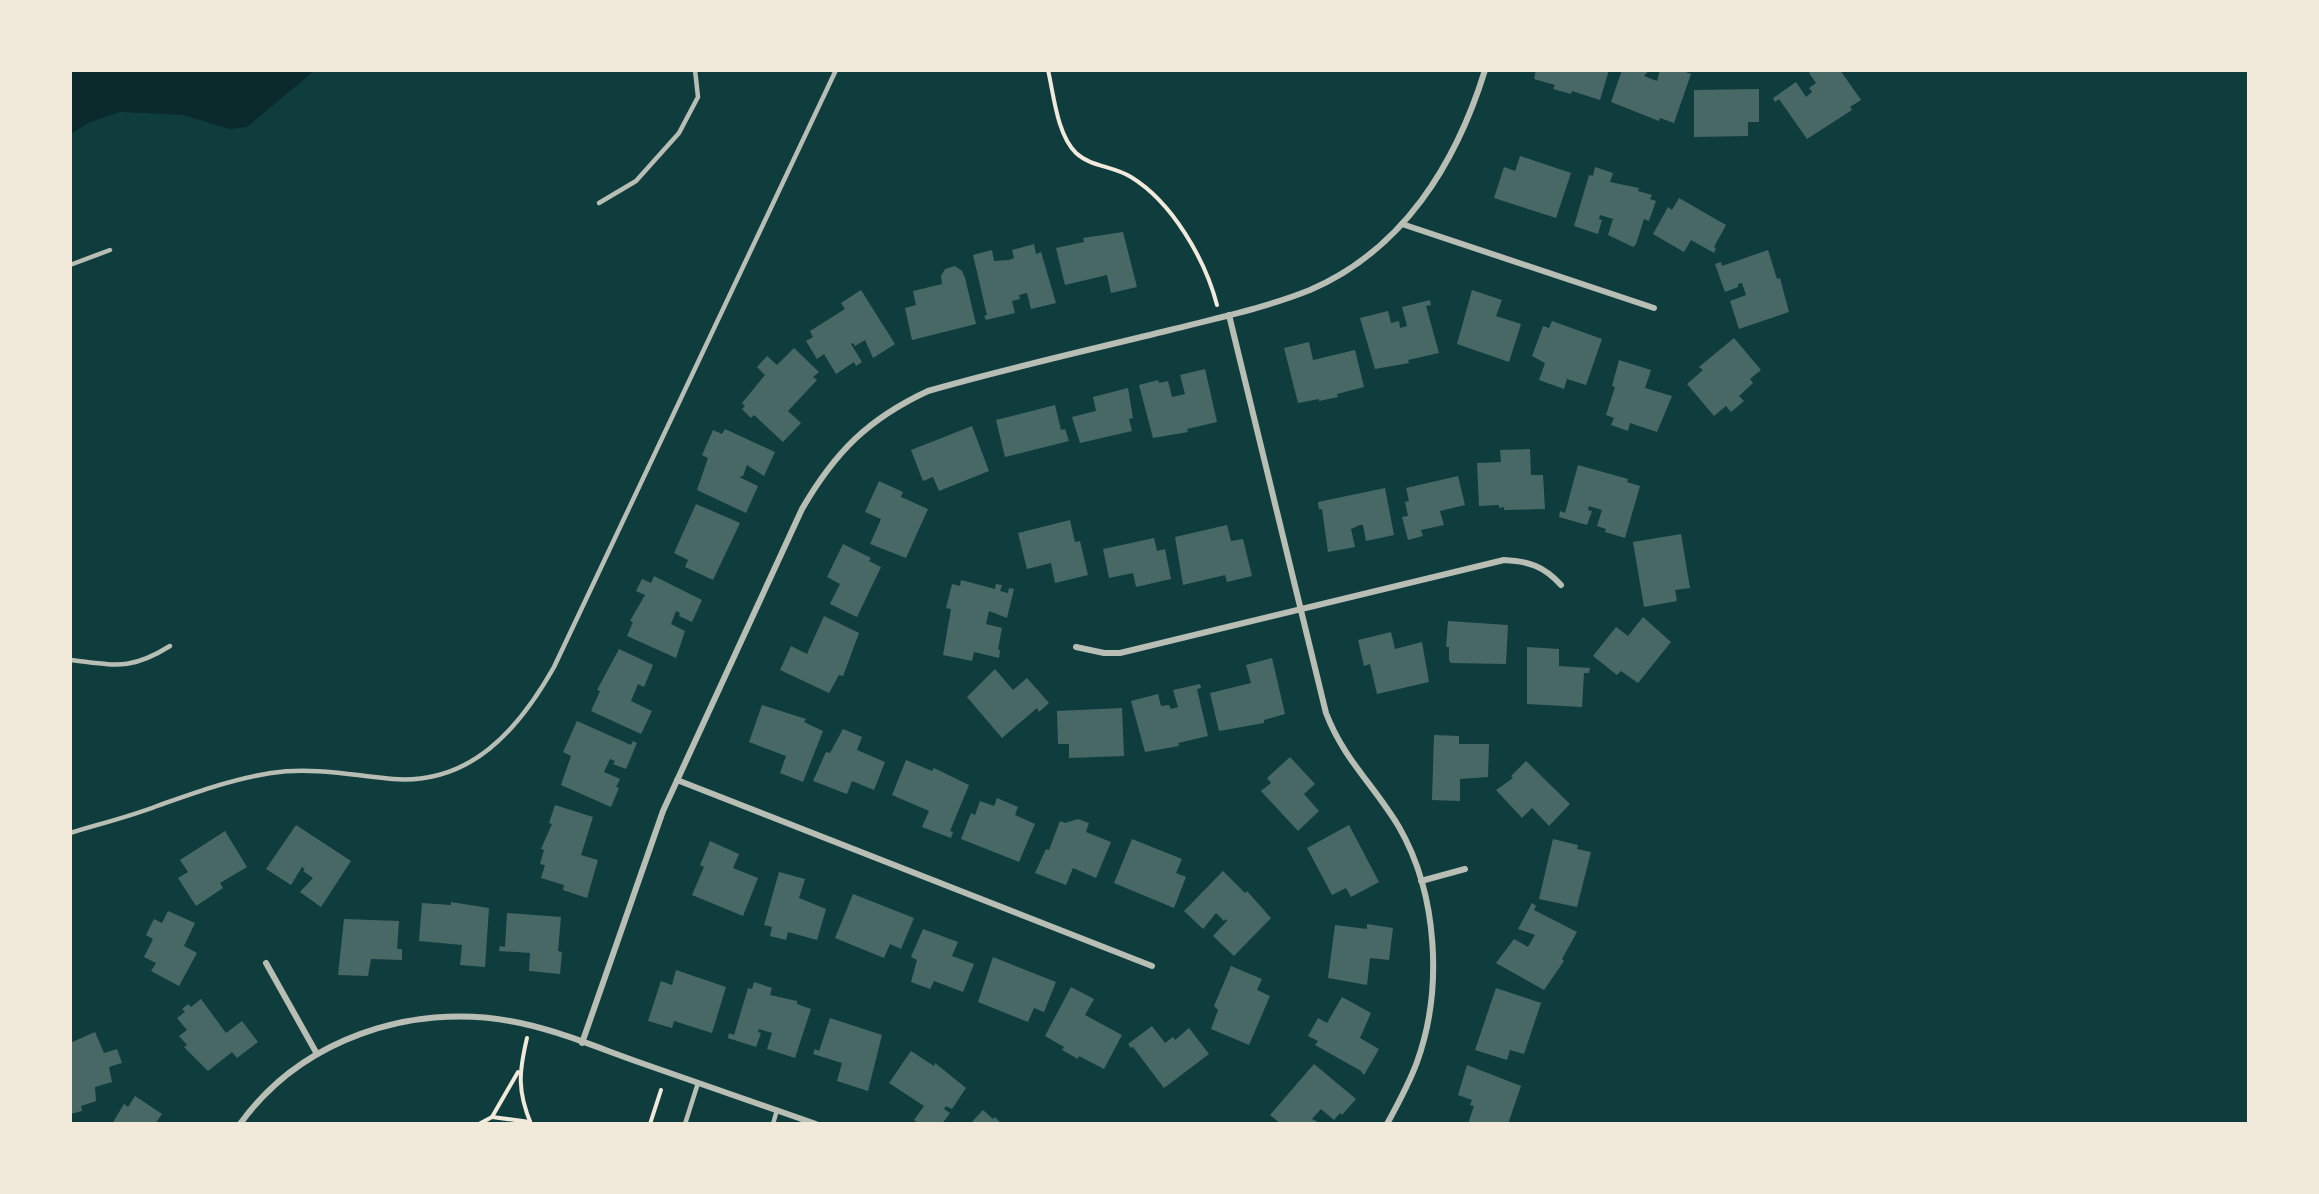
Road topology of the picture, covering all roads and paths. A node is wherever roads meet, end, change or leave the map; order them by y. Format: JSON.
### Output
{"nodes":[{"id":1,"x":695,"y":70,"type":"edge"},
{"id":2,"x":836,"y":70,"type":"edge"},
{"id":3,"x":1048,"y":70,"type":"edge"},
{"id":4,"x":1485,"y":70,"type":"edge"},
{"id":5,"x":599,"y":203,"type":"dead end"},
{"id":6,"x":1402,"y":224,"type":"junction"},
{"id":7,"x":110,"y":250,"type":"dead end"},
{"id":8,"x":70,"y":265,"type":"edge"},
{"id":9,"x":1654,"y":308,"type":"dead end"},
{"id":10,"x":1229,"y":315,"type":"junction"},
{"id":11,"x":1220,"y":317,"type":"junction"},
{"id":12,"x":1561,"y":585,"type":"dead end"},
{"id":13,"x":1301,"y":608,"type":"junction"},
{"id":14,"x":170,"y":646,"type":"dead end"},
{"id":15,"x":1076,"y":647,"type":"dead end"},
{"id":16,"x":70,"y":660,"type":"edge"},
{"id":17,"x":677,"y":780,"type":"junction"},
{"id":18,"x":70,"y":833,"type":"edge"},
{"id":19,"x":1465,"y":869,"type":"dead end"},
{"id":20,"x":1421,"y":881,"type":"junction"},
{"id":21,"x":266,"y":963,"type":"dead end"},
{"id":22,"x":1152,"y":966,"type":"dead end"},
{"id":23,"x":531,"y":1026,"type":"junction"},
{"id":24,"x":582,"y":1043,"type":"junction"},
{"id":25,"x":317,"y":1054,"type":"junction"},
{"id":26,"x":519,"y":1072,"type":"junction"},
{"id":27,"x":698,"y":1083,"type":"junction"},
{"id":28,"x":661,"y":1090,"type":"dead end"},
{"id":29,"x":777,"y":1110,"type":"junction"},
{"id":30,"x":492,"y":1117,"type":"junction"},
{"id":31,"x":530,"y":1123,"type":"edge"},
{"id":32,"x":240,"y":1124,"type":"edge"},
{"id":33,"x":479,"y":1124,"type":"edge"},
{"id":34,"x":650,"y":1124,"type":"edge"},
{"id":35,"x":685,"y":1124,"type":"edge"},
{"id":36,"x":773,"y":1124,"type":"edge"},
{"id":37,"x":816,"y":1124,"type":"edge"},
{"id":38,"x":1387,"y":1124,"type":"edge"}],
"edges":[{"from":1,"to":5,"type":"lane"},
{"from":2,"to":18,"type":"lane"},
{"from":3,"to":11,"type":"path"},
{"from":4,"to":6,"type":"street"},
{"from":6,"to":9,"type":"street"},
{"from":6,"to":10,"type":"street"},
{"from":7,"to":8,"type":"lane"},
{"from":10,"to":11,"type":"street"},
{"from":10,"to":13,"type":"street"},
{"from":11,"to":17,"type":"street"},
{"from":12,"to":13,"type":"street"},
{"from":13,"to":15,"type":"street"},
{"from":13,"to":20,"type":"street"},
{"from":14,"to":16,"type":"lane"},
{"from":17,"to":22,"type":"street"},
{"from":17,"to":24,"type":"street"},
{"from":19,"to":20,"type":"street"},
{"from":20,"to":38,"type":"street"},
{"from":21,"to":25,"type":"street"},
{"from":23,"to":24,"type":"street"},
{"from":23,"to":25,"type":"street"},
{"from":23,"to":26,"type":"path"},
{"from":24,"to":27,"type":"street"},
{"from":25,"to":32,"type":"street"},
{"from":26,"to":30,"type":"path"},
{"from":26,"to":31,"type":"path"},
{"from":27,"to":29,"type":"street"},
{"from":27,"to":35,"type":"lane"},
{"from":28,"to":34,"type":"path"},
{"from":29,"to":36,"type":"lane"},
{"from":29,"to":37,"type":"street"},
{"from":30,"to":31,"type":"path"},
{"from":30,"to":33,"type":"path"}]}
